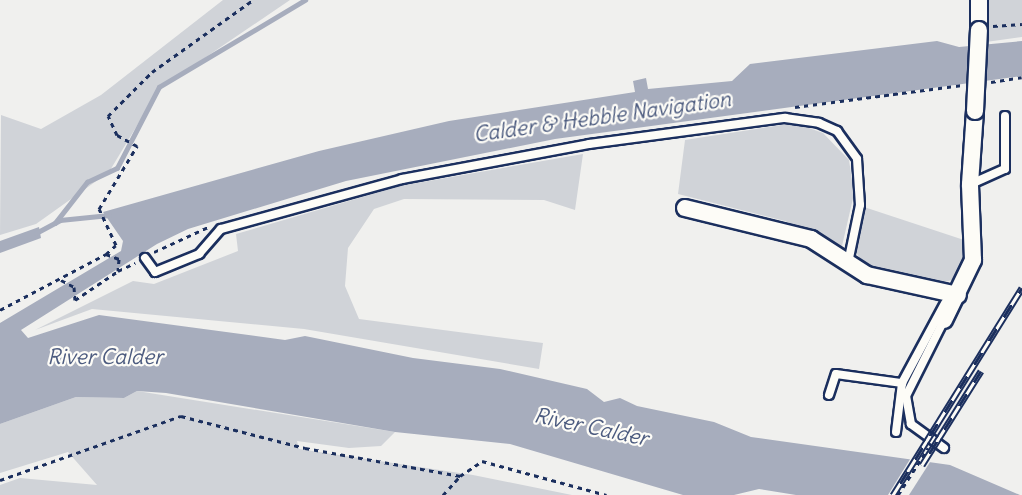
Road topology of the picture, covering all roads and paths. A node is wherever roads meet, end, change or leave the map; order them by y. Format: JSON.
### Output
{"nodes":[{"id":1,"x":253,"y":0,"type":"edge"},
{"id":2,"x":979,"y":0,"type":"edge"},
{"id":3,"x":1022,"y":24,"type":"edge"},
{"id":4,"x":979,"y":28,"type":"junction"},
{"id":5,"x":1022,"y":77,"type":"edge"},
{"id":6,"x":983,"y":82,"type":"dead end"},
{"id":7,"x":990,"y":82,"type":"junction"},
{"id":8,"x":990,"y":91,"type":"dead end"},
{"id":9,"x":1005,"y":117,"type":"dead end"},
{"id":10,"x":970,"y":184,"type":"junction"},
{"id":11,"x":685,"y":208,"type":"dead end"},
{"id":12,"x":206,"y":227,"type":"dead end"},
{"id":13,"x":106,"y":254,"type":"junction"},
{"id":14,"x":145,"y":258,"type":"junction"},
{"id":15,"x":848,"y":264,"type":"junction"},
{"id":16,"x":118,"y":271,"type":"junction"},
{"id":17,"x":61,"y":280,"type":"junction"},
{"id":18,"x":958,"y":295,"type":"junction"},
{"id":19,"x":0,"y":310,"type":"edge"},
{"id":20,"x":944,"y":320,"type":"joint"},
{"id":21,"x":902,"y":383,"type":"junction"},
{"id":22,"x":829,"y":395,"type":"dead end"},
{"id":23,"x":896,"y":432,"type":"dead end"},
{"id":24,"x":928,"y":447,"type":"dead end"},
{"id":25,"x":944,"y":448,"type":"dead end"},
{"id":26,"x":460,"y":476,"type":"junction"},
{"id":27,"x":0,"y":480,"type":"edge"},
{"id":28,"x":443,"y":495,"type":"edge"},
{"id":29,"x":606,"y":495,"type":"edge"},
{"id":30,"x":898,"y":495,"type":"edge"}],
"edges":[{"from":1,"to":13,"type":"path"},
{"from":2,"to":4,"type":"street"},
{"from":3,"to":4,"type":"path"},
{"from":4,"to":10,"type":"street","bridge":true},
{"from":5,"to":7,"type":"path"},
{"from":6,"to":7,"type":"path"},
{"from":7,"to":8,"type":"path"},
{"from":9,"to":10,"type":"lane"},
{"from":10,"to":18,"type":"street"},
{"from":11,"to":15,"type":"street"},
{"from":12,"to":14,"type":"path"},
{"from":13,"to":16,"type":"path"},
{"from":13,"to":17,"type":"path"},
{"from":14,"to":15,"type":"lane"},
{"from":14,"to":16,"type":"path"},
{"from":15,"to":18,"type":"street"},
{"from":16,"to":17,"type":"path"},
{"from":17,"to":19,"type":"path"},
{"from":18,"to":20,"type":"street"},
{"from":18,"to":21,"type":"lane"},
{"from":20,"to":25,"type":"lane"},
{"from":21,"to":22,"type":"lane"},
{"from":21,"to":23,"type":"lane"},
{"from":24,"to":30,"type":"path"},
{"from":26,"to":27,"type":"path"},
{"from":26,"to":28,"type":"path"},
{"from":26,"to":29,"type":"path"}]}
